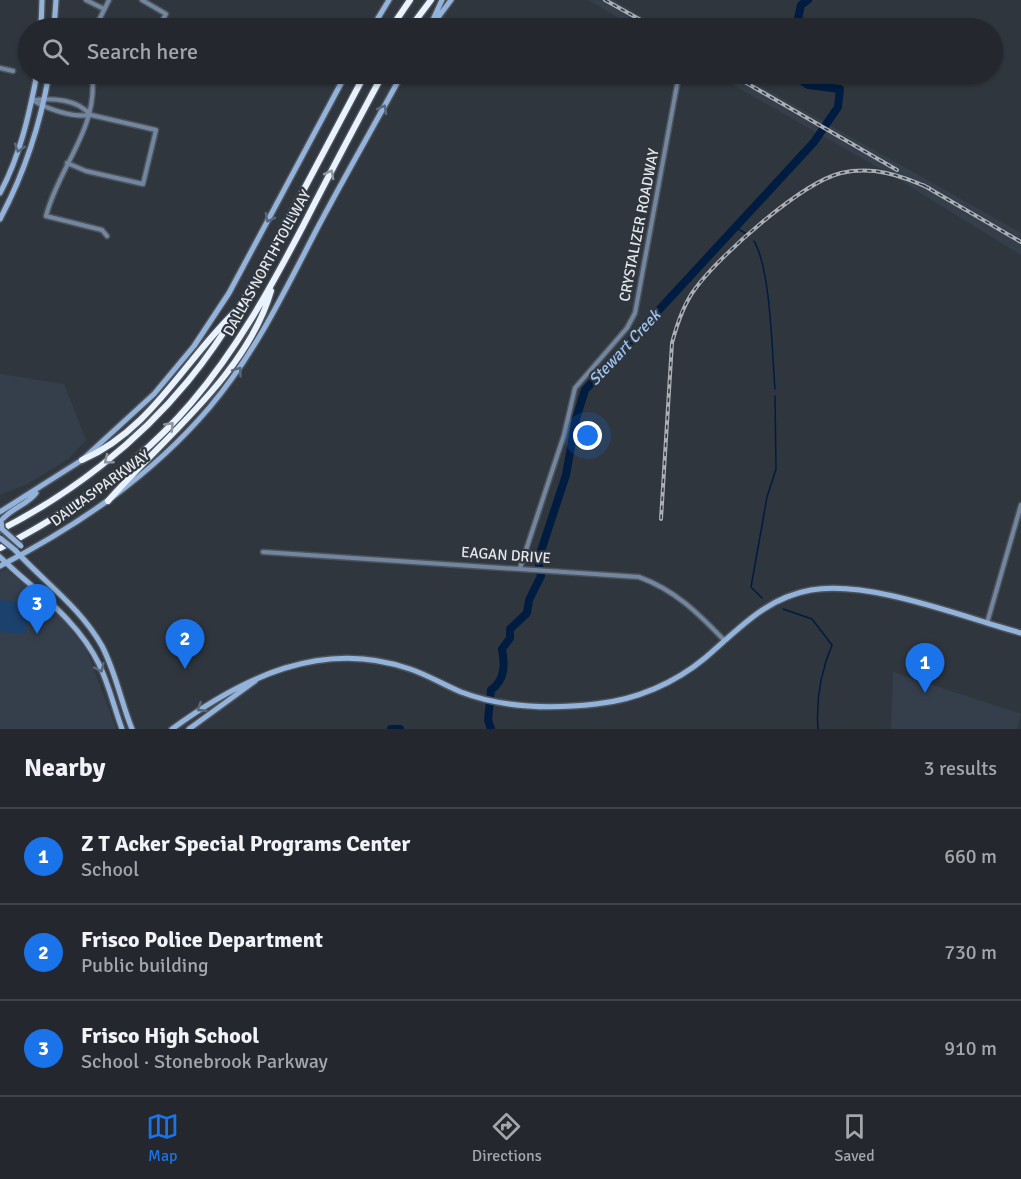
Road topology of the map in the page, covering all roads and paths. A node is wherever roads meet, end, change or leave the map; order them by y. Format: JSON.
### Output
{"nodes":[{"id":1,"x":42,"y":0,"type":"edge"},
{"id":2,"x":56,"y":0,"type":"edge"},
{"id":3,"x":86,"y":0,"type":"edge"},
{"id":4,"x":109,"y":0,"type":"edge"},
{"id":5,"x":142,"y":0,"type":"edge"},
{"id":6,"x":389,"y":0,"type":"edge"},
{"id":7,"x":410,"y":0,"type":"edge"},
{"id":8,"x":431,"y":0,"type":"edge"},
{"id":9,"x":442,"y":0,"type":"edge"},
{"id":10,"x":451,"y":0,"type":"edge"},
{"id":11,"x":104,"y":9,"type":"junction"},
{"id":12,"x":41,"y":18,"type":"edge"},
{"id":13,"x":55,"y":18,"type":"edge"},
{"id":14,"x":100,"y":18,"type":"edge"},
{"id":15,"x":163,"y":18,"type":"edge"},
{"id":16,"x":378,"y":18,"type":"edge"},
{"id":17,"x":398,"y":18,"type":"edge"},
{"id":18,"x":417,"y":18,"type":"edge"},
{"id":19,"x":434,"y":18,"type":"edge"},
{"id":20,"x":438,"y":18,"type":"edge"},
{"id":21,"x":0,"y":68,"type":"edge"},
{"id":22,"x":13,"y":71,"type":"dead end"},
{"id":23,"x":35,"y":84,"type":"edge"},
{"id":24,"x":47,"y":84,"type":"edge"},
{"id":25,"x":92,"y":84,"type":"edge"},
{"id":26,"x":341,"y":84,"type":"edge"},
{"id":27,"x":360,"y":84,"type":"edge"},
{"id":28,"x":378,"y":84,"type":"edge"},
{"id":29,"x":397,"y":84,"type":"edge"},
{"id":30,"x":677,"y":84,"type":"edge"},
{"id":31,"x":45,"y":99,"type":"junction"},
{"id":32,"x":32,"y":100,"type":"junction"},
{"id":33,"x":43,"y":107,"type":"junction"},
{"id":34,"x":91,"y":115,"type":"junction"},
{"id":35,"x":67,"y":163,"type":"junction"},
{"id":36,"x":0,"y":193,"type":"edge"},
{"id":37,"x":0,"y":219,"type":"edge"},
{"id":38,"x":107,"y":236,"type":"dead end"},
{"id":39,"x":275,"y":279,"type":"junction"},
{"id":40,"x":242,"y":305,"type":"junction"},
{"id":41,"x":82,"y":460,"type":"junction"},
{"id":42,"x":37,"y":491,"type":"junction"},
{"id":43,"x":108,"y":501,"type":"junction"},
{"id":44,"x":1021,"y":505,"type":"edge"},
{"id":45,"x":0,"y":512,"type":"edge"},
{"id":46,"x":0,"y":530,"type":"edge"},
{"id":47,"x":0,"y":538,"type":"edge"},
{"id":48,"x":37,"y":547,"type":"junction"},
{"id":49,"x":0,"y":548,"type":"edge"},
{"id":50,"x":263,"y":552,"type":"dead end"},
{"id":51,"x":20,"y":556,"type":"junction"},
{"id":52,"x":0,"y":557,"type":"edge"},
{"id":53,"x":3,"y":564,"type":"edge"},
{"id":54,"x":520,"y":568,"type":"junction"},
{"id":55,"x":987,"y":623,"type":"junction"},
{"id":56,"x":1021,"y":633,"type":"edge"},
{"id":57,"x":95,"y":636,"type":"junction"},
{"id":58,"x":724,"y":640,"type":"junction"},
{"id":59,"x":86,"y":642,"type":"junction"},
{"id":60,"x":264,"y":675,"type":"junction"},
{"id":61,"x":122,"y":729,"type":"edge"},
{"id":62,"x":132,"y":729,"type":"edge"},
{"id":63,"x":172,"y":729,"type":"edge"},
{"id":64,"x":189,"y":729,"type":"edge"}],
"edges":[{"from":1,"to":12,"type":"main road"},
{"from":2,"to":13,"type":"main road"},
{"from":3,"to":11,"type":"street"},
{"from":4,"to":11,"type":"street"},
{"from":5,"to":15,"type":"street"},
{"from":6,"to":16,"type":"main road"},
{"from":7,"to":17,"type":"highway"},
{"from":8,"to":18,"type":"highway"},
{"from":9,"to":19,"type":"main road"},
{"from":10,"to":20,"type":"main road"},
{"from":11,"to":14,"type":"street"},
{"from":21,"to":22,"type":"street"},
{"from":23,"to":32,"type":"main road"},
{"from":24,"to":31,"type":"main road"},
{"from":25,"to":34,"type":"street"},
{"from":26,"to":41,"type":"main road","one_way":true},
{"from":27,"to":40,"type":"highway","name":"DALLAS NORTH TOLLWAY"},
{"from":39,"to":28,"type":"highway","name":"DALLAS NORTH TOLLWAY","one_way":true},
{"from":43,"to":29,"type":"main road","name":"DALLAS PARKWAY","one_way":true},
{"from":30,"to":54,"type":"street","name":"CRYSTALIZER ROADWAY"},
{"from":31,"to":32,"type":"street"},
{"from":31,"to":33,"type":"main road"},
{"from":31,"to":34,"type":"street"},
{"from":32,"to":33,"type":"street"},
{"from":32,"to":36,"type":"main road","one_way":true},
{"from":33,"to":34,"type":"street"},
{"from":33,"to":37,"type":"main road"},
{"from":34,"to":35,"type":"street"},
{"from":34,"to":35,"type":"street"},
{"from":35,"to":38,"type":"street"},
{"from":39,"to":43,"type":"highway"},
{"from":49,"to":39,"type":"highway","name":"DALLAS NORTH TOLLWAY","one_way":true},
{"from":40,"to":41,"type":"highway"},
{"from":40,"to":46,"type":"highway","name":"DALLAS NORTH TOLLWAY","one_way":true},
{"from":41,"to":42,"type":"main road"},
{"from":42,"to":45,"type":"main road"},
{"from":42,"to":48,"type":"main road","bridge":true},
{"from":43,"to":48,"type":"main road","name":"DALLAS PARKWAY"},
{"from":44,"to":55,"type":"street"},
{"from":47,"to":51,"type":"main road","bridge":true},
{"from":48,"to":51,"type":"main road","name":"DALLAS PARKWAY"},
{"from":50,"to":54,"type":"street","name":"EAGAN DRIVE"},
{"from":51,"to":53,"type":"main road","name":"DALLAS PARKWAY"},
{"from":51,"to":57,"type":"main road"},
{"from":52,"to":53,"type":"main road"},
{"from":53,"to":59,"type":"main road"},
{"from":54,"to":58,"type":"street","name":"EAGAN DRIVE"},
{"from":55,"to":56,"type":"main road"},
{"from":55,"to":58,"type":"main road"},
{"from":57,"to":59,"type":"main road"},
{"from":57,"to":62,"type":"main road"},
{"from":58,"to":60,"type":"main road"},
{"from":59,"to":61,"type":"main road","one_way":true},
{"from":60,"to":63,"type":"main road","one_way":true},
{"from":60,"to":64,"type":"main road"}]}
